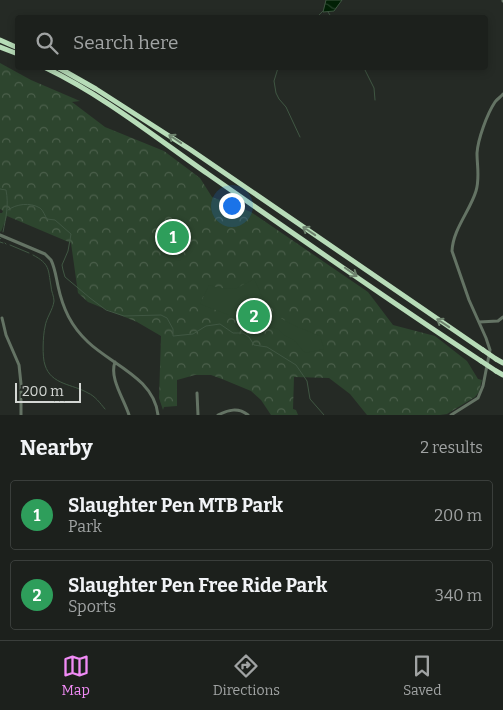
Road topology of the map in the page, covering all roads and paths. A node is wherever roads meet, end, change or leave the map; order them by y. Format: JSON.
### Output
{"nodes":[{"id":1,"x":0,"y":40,"type":"edge"},
{"id":2,"x":0,"y":47,"type":"edge"},
{"id":3,"x":15,"y":47,"type":"edge"},
{"id":4,"x":15,"y":53,"type":"edge"},
{"id":5,"x":50,"y":70,"type":"edge"},
{"id":6,"x":63,"y":70,"type":"edge"},
{"id":7,"x":503,"y":94,"type":"edge"},
{"id":8,"x":0,"y":235,"type":"edge"},
{"id":9,"x":503,"y":317,"type":"edge"},
{"id":10,"x":2,"y":318,"type":"dead end"},
{"id":11,"x":479,"y":322,"type":"junction"},
{"id":12,"x":115,"y":362,"type":"junction"},
{"id":13,"x":503,"y":363,"type":"edge"},
{"id":14,"x":503,"y":375,"type":"edge"},
{"id":15,"x":197,"y":393,"type":"dead end"},
{"id":16,"x":21,"y":415,"type":"edge"},
{"id":17,"x":129,"y":415,"type":"edge"},
{"id":18,"x":158,"y":415,"type":"edge"},
{"id":19,"x":198,"y":415,"type":"edge"},
{"id":20,"x":218,"y":415,"type":"edge"},
{"id":21,"x":248,"y":415,"type":"edge"},
{"id":22,"x":451,"y":415,"type":"edge"}],
"edges":[{"from":1,"to":3,"type":"highway"},
{"from":2,"to":4,"type":"highway"},
{"from":5,"to":14,"type":"highway","one_way":true,"bridge":true},
{"from":13,"to":6,"type":"highway","one_way":true,"bridge":true},
{"from":7,"to":11,"type":"street"},
{"from":8,"to":12,"type":"street"},
{"from":9,"to":11,"type":"street"},
{"from":10,"to":16,"type":"street"},
{"from":11,"to":22,"type":"street"},
{"from":12,"to":17,"type":"street"},
{"from":12,"to":18,"type":"street"},
{"from":15,"to":19,"type":"street"},
{"from":20,"to":21,"type":"street"}]}
